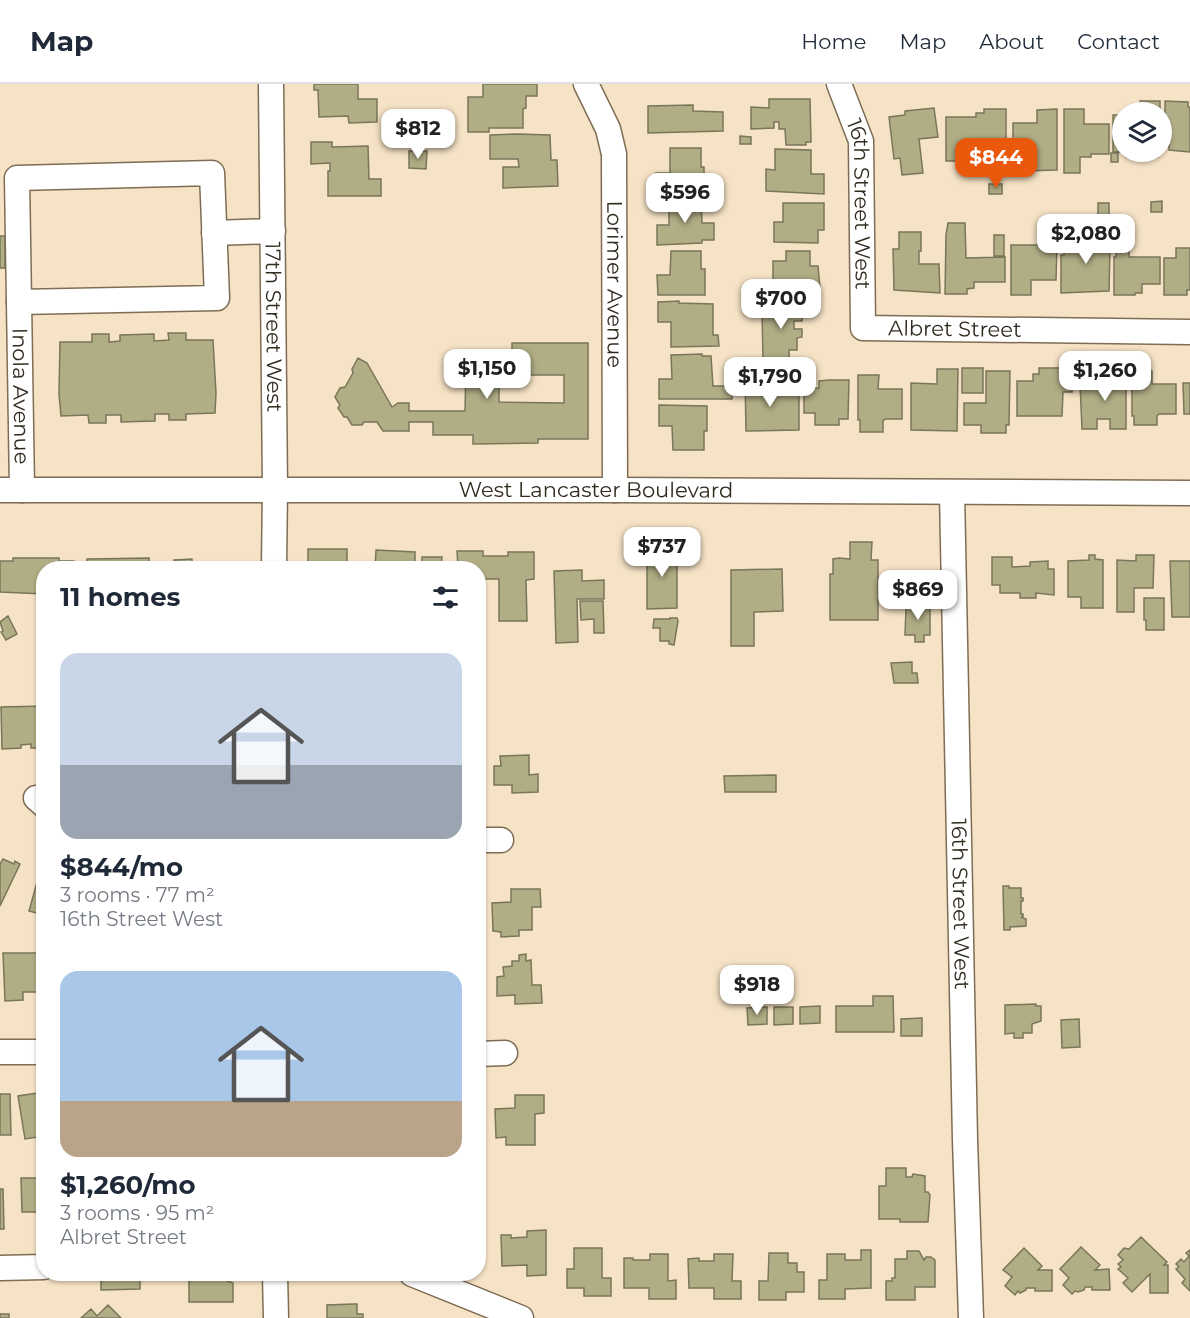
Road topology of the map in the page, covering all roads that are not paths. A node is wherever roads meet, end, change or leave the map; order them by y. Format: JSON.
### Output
{"nodes":[{"id":1,"x":271,"y":84,"type":"edge"},
{"id":2,"x":586,"y":84,"type":"edge"},
{"id":3,"x":839,"y":84,"type":"edge"},
{"id":4,"x":273,"y":231,"type":"junction"},
{"id":5,"x":214,"y":233,"type":"junction"},
{"id":6,"x":19,"y":302,"type":"junction"},
{"id":7,"x":863,"y":328,"type":"joint"},
{"id":8,"x":1190,"y":332,"type":"edge"},
{"id":9,"x":275,"y":489,"type":"junction"},
{"id":10,"x":11,"y":490,"type":"edge"},
{"id":11,"x":615,"y":490,"type":"junction"},
{"id":12,"x":952,"y":492,"type":"junction"},
{"id":13,"x":1190,"y":493,"type":"edge"},
{"id":14,"x":274,"y":561,"type":"edge"},
{"id":15,"x":0,"y":1052,"type":"edge"},
{"id":16,"x":36,"y":1052,"type":"edge"},
{"id":17,"x":505,"y":1053,"type":"dead end"},
{"id":18,"x":486,"y":1054,"type":"edge"},
{"id":19,"x":36,"y":1267,"type":"edge"},
{"id":20,"x":0,"y":1268,"type":"edge"},
{"id":21,"x":275,"y":1281,"type":"edge"},
{"id":22,"x":429,"y":1281,"type":"edge"},
{"id":23,"x":276,"y":1318,"type":"edge"},
{"id":24,"x":521,"y":1318,"type":"edge"},
{"id":25,"x":971,"y":1318,"type":"edge"}],
"edges":[{"from":1,"to":4,"type":"street","name":"17th Street West"},
{"from":2,"to":11,"type":"street","name":"Lorimer Avenue"},
{"from":3,"to":7,"type":"street","name":"16th Street West"},
{"from":4,"to":5,"type":"street"},
{"from":4,"to":9,"type":"street","name":"17th Street West"},
{"from":5,"to":6,"type":"street"},
{"from":5,"to":6,"type":"street","name":"Inola Avenue"},
{"from":6,"to":10,"type":"street","name":"Inola Avenue"},
{"from":7,"to":8,"type":"street","name":"Albret Street"},
{"from":9,"to":10,"type":"street","name":"West Lancaster Boulevard"},
{"from":9,"to":11,"type":"street","name":"West Lancaster Boulevard"},
{"from":9,"to":14,"type":"street","name":"17th Street West"},
{"from":11,"to":12,"type":"street","name":"West Lancaster Boulevard"},
{"from":12,"to":13,"type":"street","name":"West Lancaster Boulevard"},
{"from":12,"to":25,"type":"street","name":"16th Street West"},
{"from":15,"to":16,"type":"street"},
{"from":17,"to":18,"type":"street"},
{"from":19,"to":20,"type":"street"},
{"from":21,"to":23,"type":"street"},
{"from":22,"to":24,"type":"street"}]}
